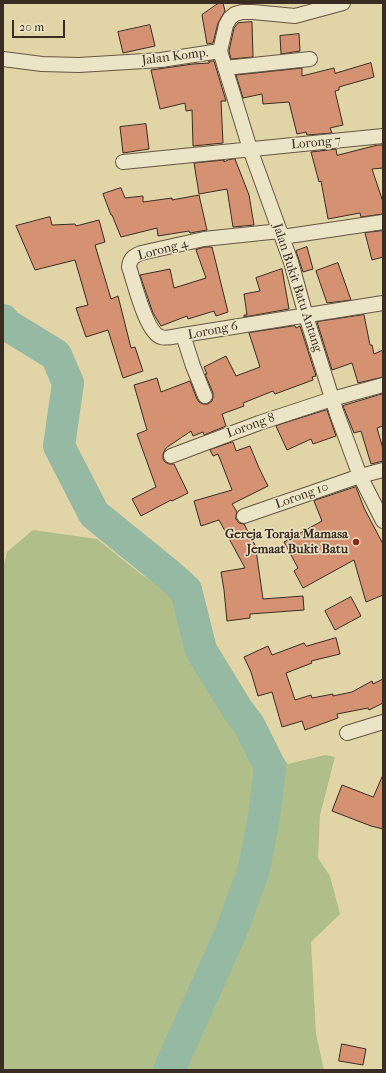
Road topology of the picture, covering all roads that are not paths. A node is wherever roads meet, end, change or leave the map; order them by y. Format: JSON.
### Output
{"nodes":[{"id":1,"x":343,"y":3,"type":"edge"},
{"id":2,"x":220,"y":51,"type":"junction"},
{"id":3,"x":3,"y":59,"type":"edge"},
{"id":4,"x":310,"y":59,"type":"dead end"},
{"id":5,"x":225,"y":68,"type":"junction"},
{"id":6,"x":383,"y":136,"type":"edge"},
{"id":7,"x":250,"y":149,"type":"junction"},
{"id":8,"x":123,"y":162,"type":"dead end"},
{"id":9,"x":383,"y":222,"type":"edge"},
{"id":10,"x":281,"y":234,"type":"junction"},
{"id":11,"x":383,"y":303,"type":"edge"},
{"id":12,"x":306,"y":316,"type":"junction"},
{"id":13,"x":182,"y":335,"type":"junction"},
{"id":14,"x":383,"y":385,"type":"edge"},
{"id":15,"x":205,"y":396,"type":"dead end"},
{"id":16,"x":332,"y":399,"type":"junction"},
{"id":17,"x":171,"y":456,"type":"dead end"},
{"id":18,"x":383,"y":470,"type":"edge"},
{"id":19,"x":360,"y":476,"type":"junction"},
{"id":20,"x":244,"y":516,"type":"dead end"},
{"id":21,"x":383,"y":521,"type":"edge"},
{"id":22,"x":383,"y":722,"type":"edge"},
{"id":23,"x":346,"y":733,"type":"dead end"}],
"edges":[{"from":1,"to":2,"type":"street","name":"Jalan Komp."},
{"from":2,"to":3,"type":"street","name":"Jalan Komp."},
{"from":2,"to":5,"type":"street","name":"Jalan Bukit Batu Antang"},
{"from":4,"to":5,"type":"street"},
{"from":5,"to":7,"type":"street","name":"Jalan Bukit Batu Antang"},
{"from":6,"to":7,"type":"street","name":"Lorong 7"},
{"from":7,"to":8,"type":"street","name":"Lorong 7"},
{"from":7,"to":10,"type":"street","name":"Jalan Bukit Batu Antang"},
{"from":9,"to":10,"type":"street"},
{"from":10,"to":12,"type":"street","name":"Jalan Bukit Batu Antang"},
{"from":10,"to":13,"type":"street","name":"Lorong 4"},
{"from":11,"to":12,"type":"street","name":"Lorong 6"},
{"from":12,"to":13,"type":"street","name":"Lorong 6"},
{"from":12,"to":16,"type":"street","name":"Jalan Bukit Batu Antang"},
{"from":13,"to":15,"type":"street","name":"Lorong 6"},
{"from":14,"to":16,"type":"street","name":"Lorong 8"},
{"from":16,"to":17,"type":"street","name":"Lorong 8"},
{"from":16,"to":19,"type":"street","name":"Jalan Bukit Batu Antang"},
{"from":18,"to":19,"type":"street","name":"Lorong 10"},
{"from":19,"to":20,"type":"street","name":"Lorong 10"},
{"from":19,"to":21,"type":"street","name":"Jalan Bukit Batu Antang"},
{"from":22,"to":23,"type":"street"}]}
